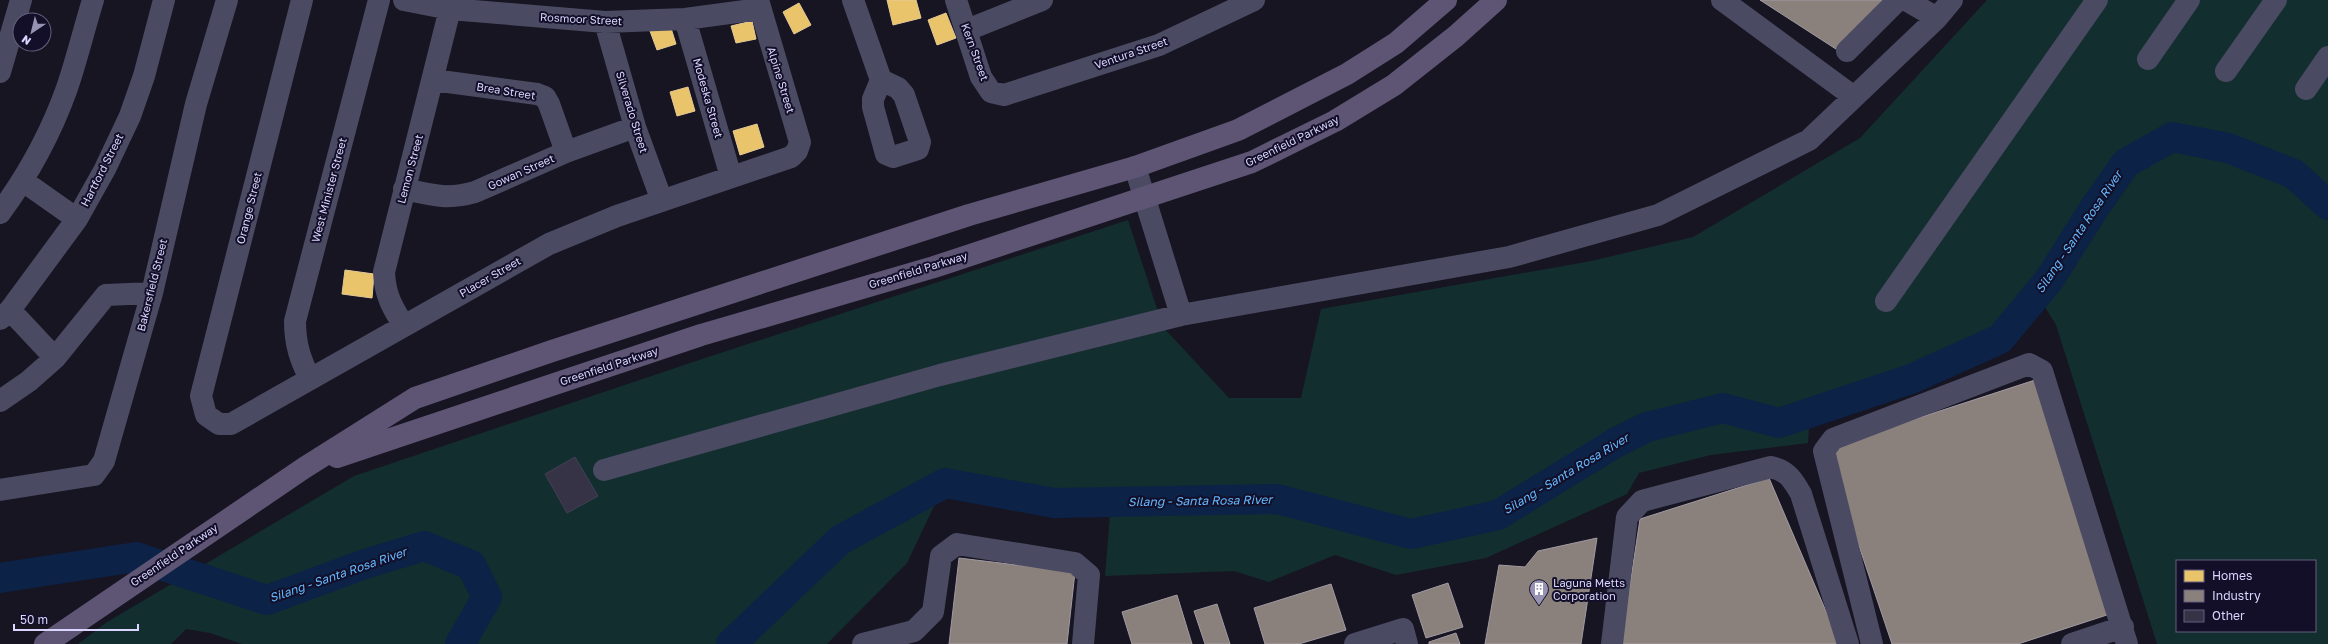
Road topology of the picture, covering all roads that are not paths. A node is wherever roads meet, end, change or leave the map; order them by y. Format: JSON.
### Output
{"nodes":[{"id":1,"x":21,"y":0,"type":"edge"},
{"id":2,"x":92,"y":0,"type":"edge"},
{"id":3,"x":164,"y":0,"type":"edge"},
{"id":4,"x":227,"y":0,"type":"edge"},
{"id":5,"x":302,"y":0,"type":"edge"},
{"id":6,"x":379,"y":0,"type":"edge"},
{"id":7,"x":404,"y":0,"type":"edge"},
{"id":8,"x":853,"y":0,"type":"edge"},
{"id":9,"x":956,"y":0,"type":"edge"},
{"id":10,"x":1042,"y":0,"type":"edge"},
{"id":11,"x":1254,"y":0,"type":"edge"},
{"id":12,"x":1446,"y":0,"type":"edge"},
{"id":13,"x":1496,"y":0,"type":"edge"},
{"id":14,"x":1722,"y":0,"type":"edge"},
{"id":15,"x":1898,"y":0,"type":"edge"},
{"id":16,"x":1906,"y":0,"type":"edge"},
{"id":17,"x":1952,"y":0,"type":"edge"},
{"id":18,"x":2097,"y":0,"type":"edge"},
{"id":19,"x":2189,"y":0,"type":"edge"},
{"id":20,"x":2276,"y":0,"type":"edge"},
{"id":21,"x":758,"y":5,"type":"edge"},
{"id":22,"x":450,"y":9,"type":"junction"},
{"id":23,"x":1937,"y":18,"type":"junction"},
{"id":24,"x":685,"y":20,"type":"junction"},
{"id":25,"x":605,"y":22,"type":"junction"},
{"id":26,"x":967,"y":30,"type":"junction"},
{"id":27,"x":1847,"y":51,"type":"dead end"},
{"id":28,"x":2328,"y":57,"type":"edge"},
{"id":29,"x":2148,"y":59,"type":"dead end"},
{"id":30,"x":2226,"y":71,"type":"dead end"},
{"id":31,"x":0,"y":72,"type":"edge"},
{"id":32,"x":433,"y":80,"type":"junction"},
{"id":33,"x":881,"y":80,"type":"dead end"},
{"id":34,"x":2306,"y":89,"type":"dead end"},
{"id":35,"x":1004,"y":95,"type":"joint"},
{"id":36,"x":1854,"y":97,"type":"junction"},
{"id":37,"x":635,"y":127,"type":"junction"},
{"id":38,"x":566,"y":152,"type":"junction"},
{"id":39,"x":791,"y":157,"type":"joint"},
{"id":40,"x":1135,"y":167,"type":"junction"},
{"id":41,"x":731,"y":177,"type":"junction"},
{"id":42,"x":23,"y":181,"type":"junction"},
{"id":43,"x":404,"y":189,"type":"junction"},
{"id":44,"x":1143,"y":197,"type":"junction"},
{"id":45,"x":662,"y":201,"type":"junction"},
{"id":46,"x":0,"y":213,"type":"edge"},
{"id":47,"x":77,"y":219,"type":"junction"},
{"id":48,"x":152,"y":293,"type":"junction"},
{"id":49,"x":1886,"y":301,"type":"dead end"},
{"id":50,"x":5,"y":314,"type":"edge"},
{"id":51,"x":1181,"y":315,"type":"junction"},
{"id":52,"x":404,"y":326,"type":"junction"},
{"id":53,"x":56,"y":358,"type":"junction"},
{"id":54,"x":310,"y":379,"type":"junction"},
{"id":55,"x":0,"y":401,"type":"edge"},
{"id":56,"x":206,"y":415,"type":"joint"},
{"id":57,"x":304,"y":468,"type":"junction"},
{"id":58,"x":604,"y":470,"type":"dead end"},
{"id":59,"x":0,"y":490,"type":"edge"},
{"id":60,"x":2125,"y":635,"type":"edge"},
{"id":61,"x":45,"y":644,"type":"edge"},
{"id":62,"x":863,"y":644,"type":"edge"},
{"id":63,"x":1082,"y":644,"type":"edge"},
{"id":64,"x":1355,"y":644,"type":"edge"},
{"id":65,"x":1407,"y":644,"type":"edge"},
{"id":66,"x":1612,"y":644,"type":"edge"},
{"id":67,"x":1848,"y":644,"type":"edge"},
{"id":68,"x":1872,"y":644,"type":"edge"},
{"id":69,"x":2072,"y":644,"type":"edge"}],
"edges":[{"from":1,"to":31,"type":"street"},
{"from":2,"to":42,"type":"street"},
{"from":3,"to":47,"type":"street","name":"Hartford Street"},
{"from":4,"to":48,"type":"street","name":"Bakersfield Street"},
{"from":5,"to":56,"type":"street","name":"Orange Street"},
{"from":6,"to":54,"type":"street","name":"West Minister Street"},
{"from":7,"to":22,"type":"street","name":"Rosmoor Street"},
{"from":8,"to":33,"type":"street"},
{"from":9,"to":26,"type":"street","name":"Kern Street"},
{"from":10,"to":26,"type":"street"},
{"from":11,"to":35,"type":"street","name":"Ventura Street"},
{"from":12,"to":40,"type":"main road","name":"Greenfield Parkway"},
{"from":13,"to":44,"type":"main road","name":"Greenfield Parkway"},
{"from":14,"to":36,"type":"street"},
{"from":15,"to":27,"type":"street"},
{"from":16,"to":23,"type":"street"},
{"from":17,"to":23,"type":"street"},
{"from":18,"to":49,"type":"street"},
{"from":19,"to":29,"type":"street"},
{"from":20,"to":30,"type":"street"},
{"from":21,"to":24,"type":"street","name":"Rosmoor Street"},
{"from":21,"to":39,"type":"street","name":"Alpine Street"},
{"from":22,"to":25,"type":"street","name":"Rosmoor Street"},
{"from":22,"to":32,"type":"street","name":"Lemon Street"},
{"from":23,"to":36,"type":"street"},
{"from":24,"to":25,"type":"street","name":"Rosmoor Street"},
{"from":24,"to":41,"type":"street","name":"Modeska Street"},
{"from":25,"to":37,"type":"street","name":"Silverado Street"},
{"from":26,"to":35,"type":"street","name":"Kern Street"},
{"from":28,"to":34,"type":"street"},
{"from":32,"to":38,"type":"street","name":"Brea Street"},
{"from":32,"to":43,"type":"street","name":"Lemon Street"},
{"from":36,"to":51,"type":"street"},
{"from":37,"to":38,"type":"street","name":"Gowan Street"},
{"from":37,"to":45,"type":"street","name":"Silverado Street"},
{"from":38,"to":43,"type":"street","name":"Gowan Street"},
{"from":39,"to":41,"type":"street","name":"Placer Street"},
{"from":40,"to":44,"type":"street"},
{"from":40,"to":57,"type":"main road","name":"Greenfield Parkway"},
{"from":41,"to":45,"type":"street","name":"Placer Street"},
{"from":42,"to":46,"type":"street"},
{"from":42,"to":47,"type":"street"},
{"from":43,"to":52,"type":"street","name":"Lemon Street"},
{"from":44,"to":51,"type":"street"},
{"from":44,"to":57,"type":"main road","name":"Greenfield Parkway"},
{"from":45,"to":52,"type":"street","name":"Placer Street"},
{"from":47,"to":50,"type":"street","name":"Hartford Street"},
{"from":48,"to":53,"type":"street"},
{"from":48,"to":59,"type":"street","name":"Bakersfield Street"},
{"from":50,"to":53,"type":"street"},
{"from":51,"to":58,"type":"street"},
{"from":52,"to":54,"type":"street","name":"Placer Street"},
{"from":53,"to":55,"type":"street"},
{"from":54,"to":56,"type":"street","name":"Placer Street"},
{"from":57,"to":61,"type":"main road","name":"Greenfield Parkway"},
{"from":60,"to":68,"type":"street"},
{"from":60,"to":69,"type":"street"},
{"from":62,"to":63,"type":"street"},
{"from":64,"to":65,"type":"street"},
{"from":66,"to":67,"type":"street"}]}
